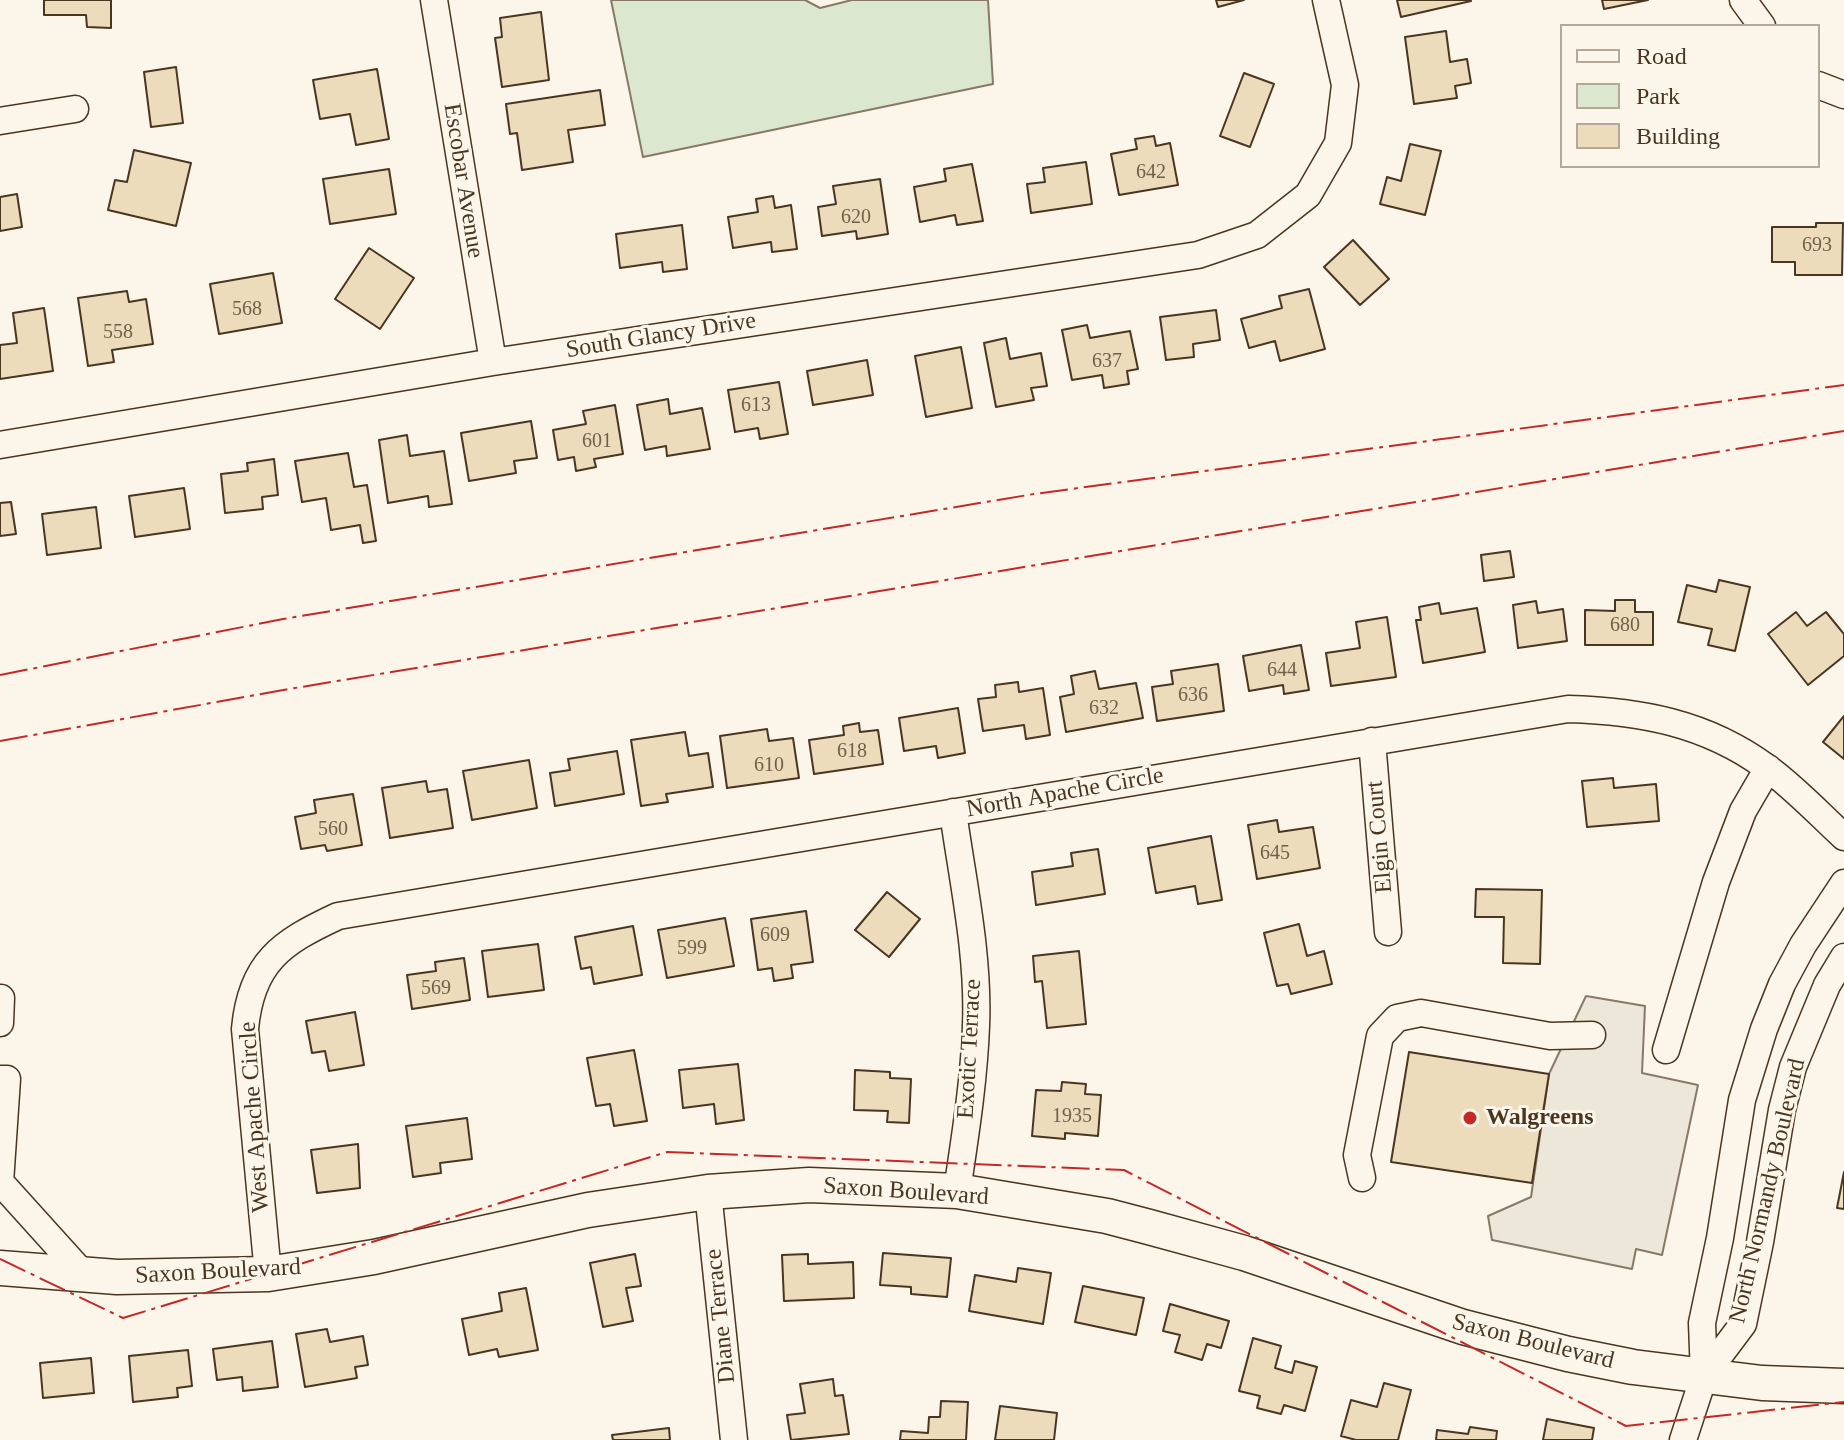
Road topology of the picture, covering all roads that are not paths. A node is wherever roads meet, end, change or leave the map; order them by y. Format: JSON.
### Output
{"nodes":[{"id":1,"x":434,"y":0,"type":"edge"},
{"id":2,"x":1326,"y":0,"type":"edge"},
{"id":3,"x":1743,"y":0,"type":"edge"},
{"id":4,"x":1761,"y":24,"type":"edge"},
{"id":5,"x":1820,"y":86,"type":"edge"},
{"id":6,"x":1844,"y":95,"type":"edge"},
{"id":7,"x":75,"y":109,"type":"dead end"},
{"id":8,"x":0,"y":121,"type":"edge"},
{"id":9,"x":493,"y":362,"type":"junction"},
{"id":10,"x":0,"y":445,"type":"edge"},
{"id":11,"x":1372,"y":741,"type":"junction"},
{"id":12,"x":1768,"y":768,"type":"junction"},
{"id":13,"x":953,"y":812,"type":"junction"},
{"id":14,"x":1844,"y":837,"type":"edge"},
{"id":15,"x":1844,"y":883,"type":"edge"},
{"id":16,"x":1388,"y":932,"type":"dead end"},
{"id":17,"x":1844,"y":957,"type":"edge"},
{"id":18,"x":265,"y":964,"type":"joint"},
{"id":19,"x":1592,"y":1035,"type":"dead end"},
{"id":20,"x":1666,"y":1050,"type":"dead end"},
{"id":21,"x":0,"y":1079,"type":"edge"},
{"id":22,"x":1362,"y":1178,"type":"dead end"},
{"id":23,"x":0,"y":1184,"type":"edge"},
{"id":24,"x":957,"y":1191,"type":"junction"},
{"id":25,"x":708,"y":1192,"type":"junction"},
{"id":26,"x":0,"y":1268,"type":"edge"},
{"id":27,"x":268,"y":1274,"type":"junction"},
{"id":28,"x":85,"y":1276,"type":"junction"},
{"id":29,"x":1704,"y":1376,"type":"junction"},
{"id":30,"x":1844,"y":1386,"type":"edge"},
{"id":31,"x":734,"y":1440,"type":"edge"},
{"id":32,"x":1683,"y":1440,"type":"edge"}],
"edges":[{"from":1,"to":9,"type":"street","name":"Escobar Avenue"},
{"from":2,"to":9,"type":"street","name":"South Glancy Drive"},
{"from":3,"to":4,"type":"street"},
{"from":5,"to":6,"type":"street"},
{"from":7,"to":8,"type":"street"},
{"from":9,"to":10,"type":"street","name":"South Glancy Drive"},
{"from":11,"to":12,"type":"street","name":"North Apache Circle"},
{"from":11,"to":13,"type":"street","name":"North Apache Circle"},
{"from":11,"to":16,"type":"street","name":"Elgin Court"},
{"from":12,"to":14,"type":"street","name":"North Apache Circle"},
{"from":12,"to":20,"type":"street"},
{"from":13,"to":18,"type":"street","name":"North Apache Circle"},
{"from":13,"to":24,"type":"street","name":"Exotic Terrace"},
{"from":15,"to":29,"type":"street","name":"North Normandy Boulevard"},
{"from":17,"to":29,"type":"street","name":"North Normandy Boulevard"},
{"from":18,"to":27,"type":"street","name":"West Apache Circle"},
{"from":19,"to":22,"type":"street"},
{"from":21,"to":23,"type":"street"},
{"from":23,"to":28,"type":"street"},
{"from":24,"to":25,"type":"main road","name":"Saxon Boulevard"},
{"from":24,"to":29,"type":"main road","name":"Saxon Boulevard"},
{"from":25,"to":27,"type":"main road","name":"Saxon Boulevard"},
{"from":25,"to":31,"type":"street","name":"Diane Terrace"},
{"from":26,"to":28,"type":"main road","name":"Saxon Boulevard"},
{"from":27,"to":28,"type":"main road","name":"Saxon Boulevard"},
{"from":29,"to":30,"type":"main road","name":"Saxon Boulevard"},
{"from":29,"to":32,"type":"street","name":"North Normandy Boulevard"}]}
